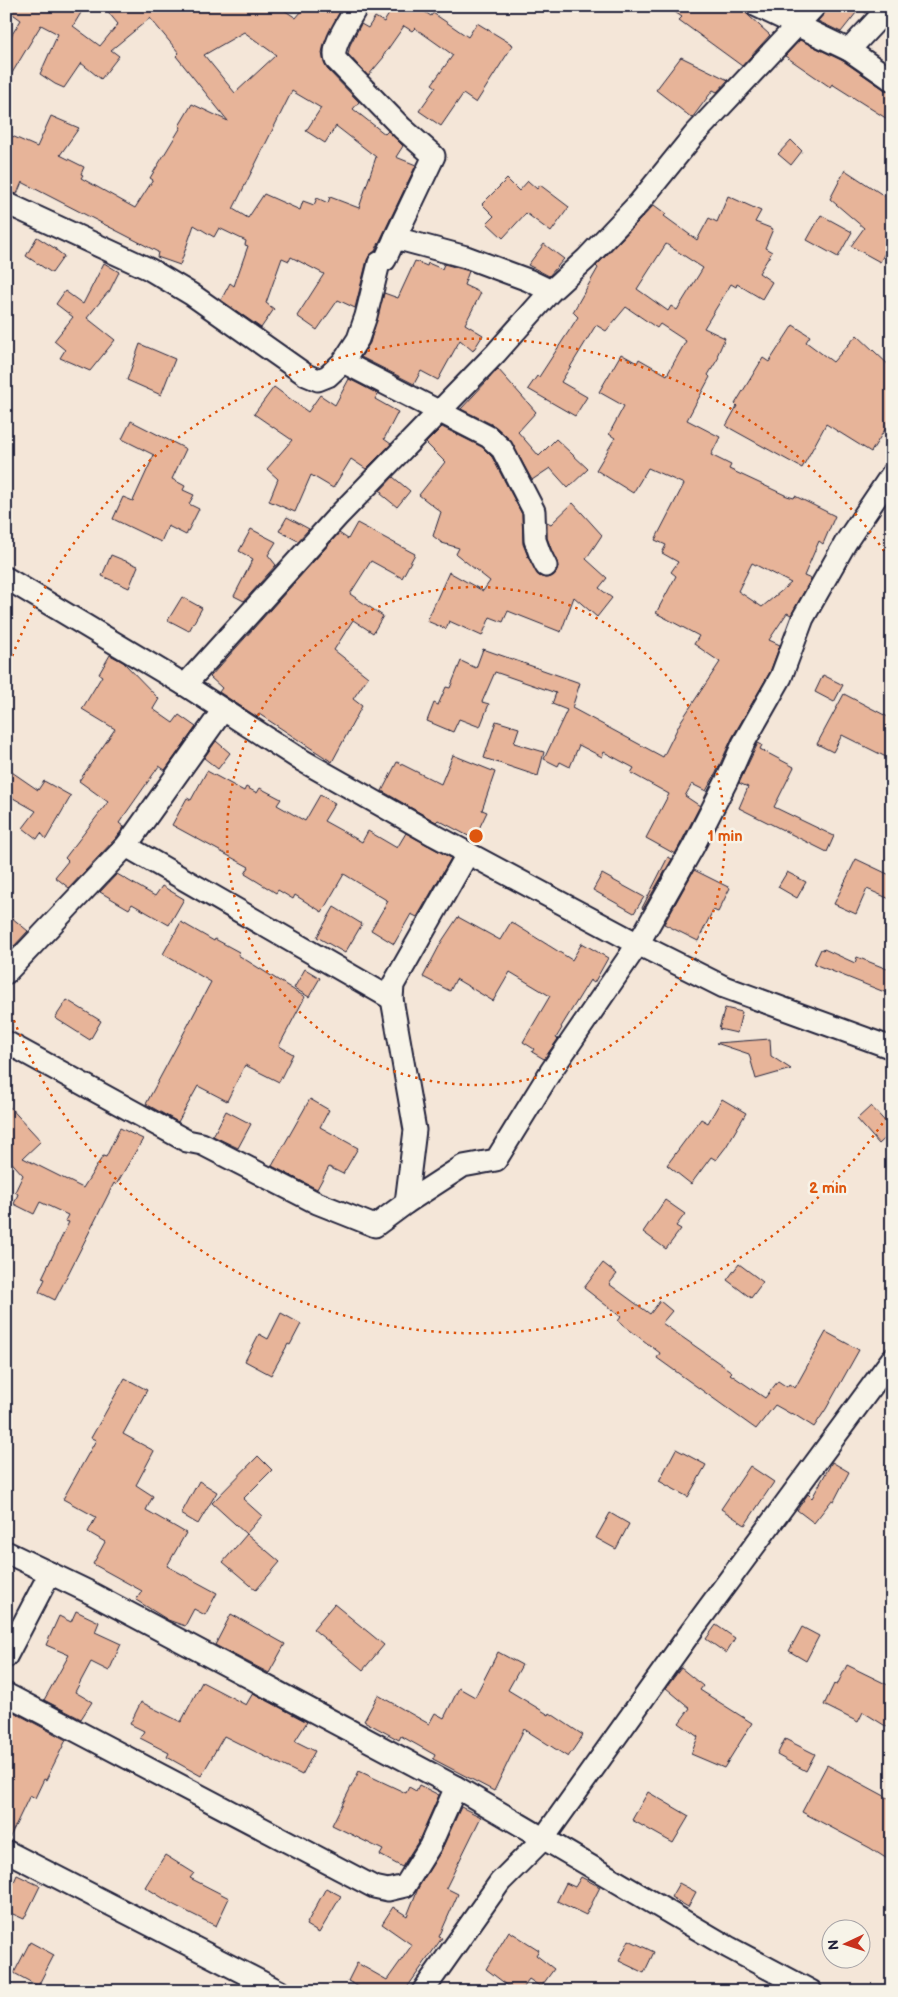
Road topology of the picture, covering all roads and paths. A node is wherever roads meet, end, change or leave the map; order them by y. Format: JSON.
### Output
{"nodes":[{"id":1,"x":357,"y":6,"type":"edge"},
{"id":2,"x":757,"y":6,"type":"edge"},
{"id":3,"x":815,"y":6,"type":"edge"},
{"id":4,"x":890,"y":6,"type":"edge"},
{"id":5,"x":796,"y":25,"type":"junction"},
{"id":6,"x":849,"y":50,"type":"junction"},
{"id":7,"x":892,"y":80,"type":"edge"},
{"id":8,"x":6,"y":202,"type":"edge"},
{"id":9,"x":396,"y":238,"type":"junction"},
{"id":10,"x":551,"y":291,"type":"junction"},
{"id":11,"x":343,"y":362,"type":"junction"},
{"id":12,"x":440,"y":411,"type":"junction"},
{"id":13,"x":892,"y":474,"type":"edge"},
{"id":14,"x":546,"y":566,"type":"dead end"},
{"id":15,"x":6,"y":578,"type":"edge"},
{"id":16,"x":186,"y":685,"type":"junction"},
{"id":17,"x":223,"y":710,"type":"junction"},
{"id":18,"x":126,"y":846,"type":"junction"},
{"id":19,"x":468,"y":853,"type":"junction"},
{"id":20,"x":638,"y":944,"type":"junction"},
{"id":21,"x":6,"y":973,"type":"edge"},
{"id":22,"x":392,"y":999,"type":"junction"},
{"id":23,"x":6,"y":1042,"type":"edge"},
{"id":24,"x":892,"y":1048,"type":"edge"},
{"id":25,"x":406,"y":1204,"type":"junction"},
{"id":26,"x":892,"y":1359,"type":"edge"},
{"id":27,"x":6,"y":1552,"type":"edge"},
{"id":28,"x":50,"y":1573,"type":"junction"},
{"id":29,"x":6,"y":1657,"type":"edge"},
{"id":30,"x":6,"y":1694,"type":"edge"},
{"id":31,"x":456,"y":1787,"type":"junction"},
{"id":32,"x":543,"y":1839,"type":"junction"},
{"id":33,"x":6,"y":1850,"type":"edge"},
{"id":34,"x":279,"y":1991,"type":"edge"},
{"id":35,"x":423,"y":1991,"type":"edge"},
{"id":36,"x":811,"y":1991,"type":"edge"}],
"edges":[{"from":1,"to":9,"type":"street"},
{"from":2,"to":5,"type":"street"},
{"from":3,"to":5,"type":"street"},
{"from":4,"to":6,"type":"street"},
{"from":5,"to":6,"type":"street"},
{"from":5,"to":10,"type":"street"},
{"from":6,"to":7,"type":"street"},
{"from":8,"to":11,"type":"street"},
{"from":9,"to":10,"type":"street"},
{"from":9,"to":11,"type":"street"},
{"from":10,"to":12,"type":"street"},
{"from":11,"to":12,"type":"street"},
{"from":12,"to":14,"type":"street"},
{"from":12,"to":16,"type":"street"},
{"from":13,"to":20,"type":"street"},
{"from":15,"to":16,"type":"street"},
{"from":16,"to":17,"type":"street"},
{"from":17,"to":18,"type":"street"},
{"from":17,"to":19,"type":"street"},
{"from":18,"to":21,"type":"street"},
{"from":18,"to":22,"type":"street"},
{"from":19,"to":20,"type":"street"},
{"from":19,"to":22,"type":"street"},
{"from":20,"to":24,"type":"street"},
{"from":20,"to":25,"type":"street"},
{"from":22,"to":25,"type":"street"},
{"from":23,"to":25,"type":"street"},
{"from":26,"to":32,"type":"street"},
{"from":27,"to":28,"type":"street"},
{"from":28,"to":29,"type":"street"},
{"from":28,"to":31,"type":"street"},
{"from":30,"to":31,"type":"street"},
{"from":31,"to":32,"type":"street"},
{"from":32,"to":35,"type":"street"},
{"from":32,"to":36,"type":"street"},
{"from":33,"to":34,"type":"street"}]}
